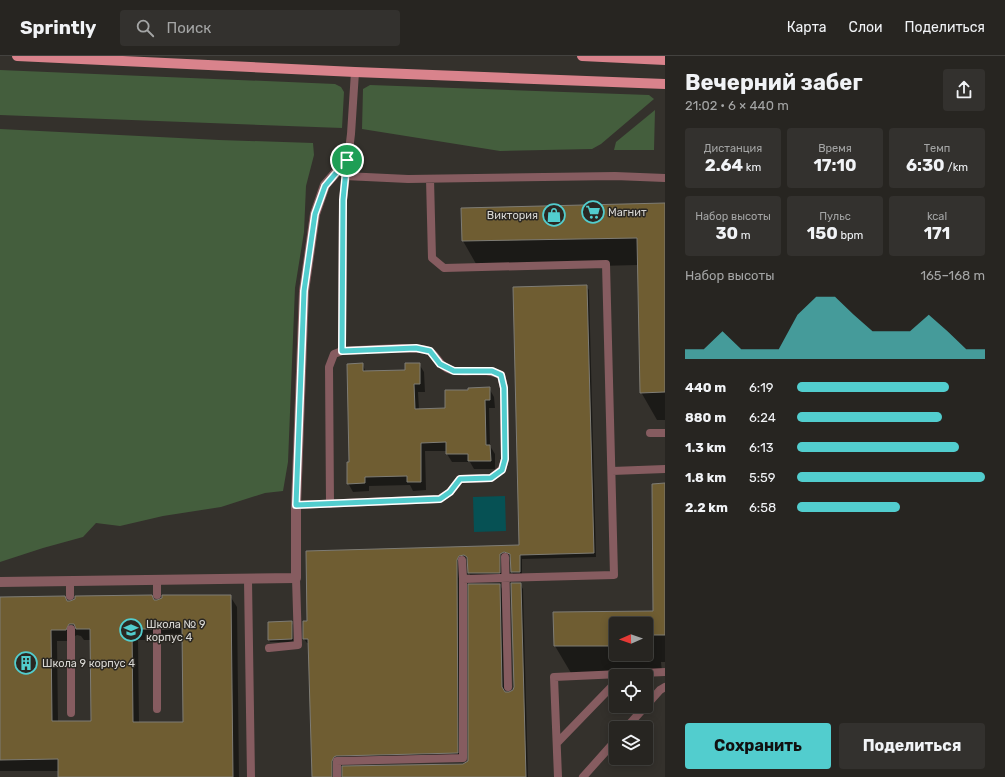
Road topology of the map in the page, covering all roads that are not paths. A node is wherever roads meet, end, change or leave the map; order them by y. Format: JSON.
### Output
{"nodes":[{"id":1,"x":17,"y":56,"type":"edge"},
{"id":2,"x":582,"y":56,"type":"edge"},
{"id":3,"x":665,"y":60,"type":"edge"},
{"id":4,"x":355,"y":72,"type":"junction"},
{"id":5,"x":665,"y":84,"type":"edge"},
{"id":6,"x":347,"y":160,"type":"junction"},
{"id":7,"x":345,"y":176,"type":"junction"},
{"id":8,"x":430,"y":178,"type":"junction"},
{"id":9,"x":665,"y":178,"type":"edge"},
{"id":10,"x":342,"y":351,"type":"junction"},
{"id":11,"x":650,"y":433,"type":"dead end"},
{"id":12,"x":665,"y":433,"type":"edge"},
{"id":13,"x":665,"y":470,"type":"edge"},
{"id":14,"x":612,"y":471,"type":"junction"},
{"id":15,"x":330,"y":504,"type":"junction"},
{"id":16,"x":296,"y":505,"type":"junction"},
{"id":17,"x":505,"y":557,"type":"dead end"},
{"id":18,"x":462,"y":560,"type":"dead end"},
{"id":19,"x":296,"y":578,"type":"junction"},
{"id":20,"x":506,"y":578,"type":"junction"},
{"id":21,"x":463,"y":579,"type":"junction"},
{"id":22,"x":248,"y":580,"type":"junction"},
{"id":23,"x":70,"y":581,"type":"junction"},
{"id":24,"x":156,"y":581,"type":"junction"},
{"id":25,"x":0,"y":582,"type":"edge"},
{"id":26,"x":156,"y":595,"type":"dead end"},
{"id":27,"x":70,"y":596,"type":"dead end"},
{"id":28,"x":157,"y":629,"type":"dead end"},
{"id":29,"x":71,"y":630,"type":"dead end"},
{"id":30,"x":269,"y":648,"type":"dead end"},
{"id":31,"x":665,"y":672,"type":"edge"},
{"id":32,"x":653,"y":673,"type":"edge"},
{"id":33,"x":609,"y":675,"type":"edge"},
{"id":34,"x":508,"y":687,"type":"dead end"},
{"id":35,"x":665,"y":687,"type":"edge"},
{"id":36,"x":609,"y":689,"type":"edge"},
{"id":37,"x":157,"y":709,"type":"dead end"},
{"id":38,"x":71,"y":713,"type":"dead end"},
{"id":39,"x":632,"y":721,"type":"edge"},
{"id":40,"x":557,"y":743,"type":"junction"},
{"id":41,"x":609,"y":748,"type":"edge"},
{"id":42,"x":251,"y":777,"type":"edge"},
{"id":43,"x":337,"y":777,"type":"edge"},
{"id":44,"x":558,"y":777,"type":"edge"},
{"id":45,"x":583,"y":777,"type":"edge"}],
"edges":[{"from":1,"to":4,"type":"main road"},
{"from":2,"to":3,"type":"main road"},
{"from":4,"to":5,"type":"main road"},
{"from":4,"to":6,"type":"lane"},
{"from":6,"to":7,"type":"lane"},
{"from":6,"to":16,"type":"street"},
{"from":7,"to":8,"type":"lane"},
{"from":7,"to":10,"type":"lane"},
{"from":8,"to":9,"type":"lane"},
{"from":8,"to":14,"type":"lane"},
{"from":10,"to":15,"type":"lane"},
{"from":10,"to":15,"type":"lane"},
{"from":11,"to":12,"type":"lane"},
{"from":13,"to":14,"type":"lane"},
{"from":14,"to":20,"type":"lane"},
{"from":15,"to":16,"type":"lane"},
{"from":16,"to":19,"type":"street"},
{"from":17,"to":20,"type":"lane"},
{"from":18,"to":21,"type":"lane"},
{"from":19,"to":22,"type":"street"},
{"from":19,"to":30,"type":"lane"},
{"from":20,"to":21,"type":"lane"},
{"from":20,"to":34,"type":"lane"},
{"from":21,"to":43,"type":"lane"},
{"from":22,"to":24,"type":"street"},
{"from":22,"to":42,"type":"lane"},
{"from":23,"to":24,"type":"street"},
{"from":23,"to":25,"type":"street"},
{"from":23,"to":27,"type":"lane"},
{"from":24,"to":26,"type":"lane"},
{"from":28,"to":37,"type":"lane"},
{"from":29,"to":38,"type":"lane"},
{"from":31,"to":32,"type":"lane"},
{"from":33,"to":40,"type":"lane"},
{"from":35,"to":39,"type":"lane"},
{"from":36,"to":40,"type":"lane"},
{"from":40,"to":44,"type":"lane"},
{"from":41,"to":45,"type":"lane"}]}
